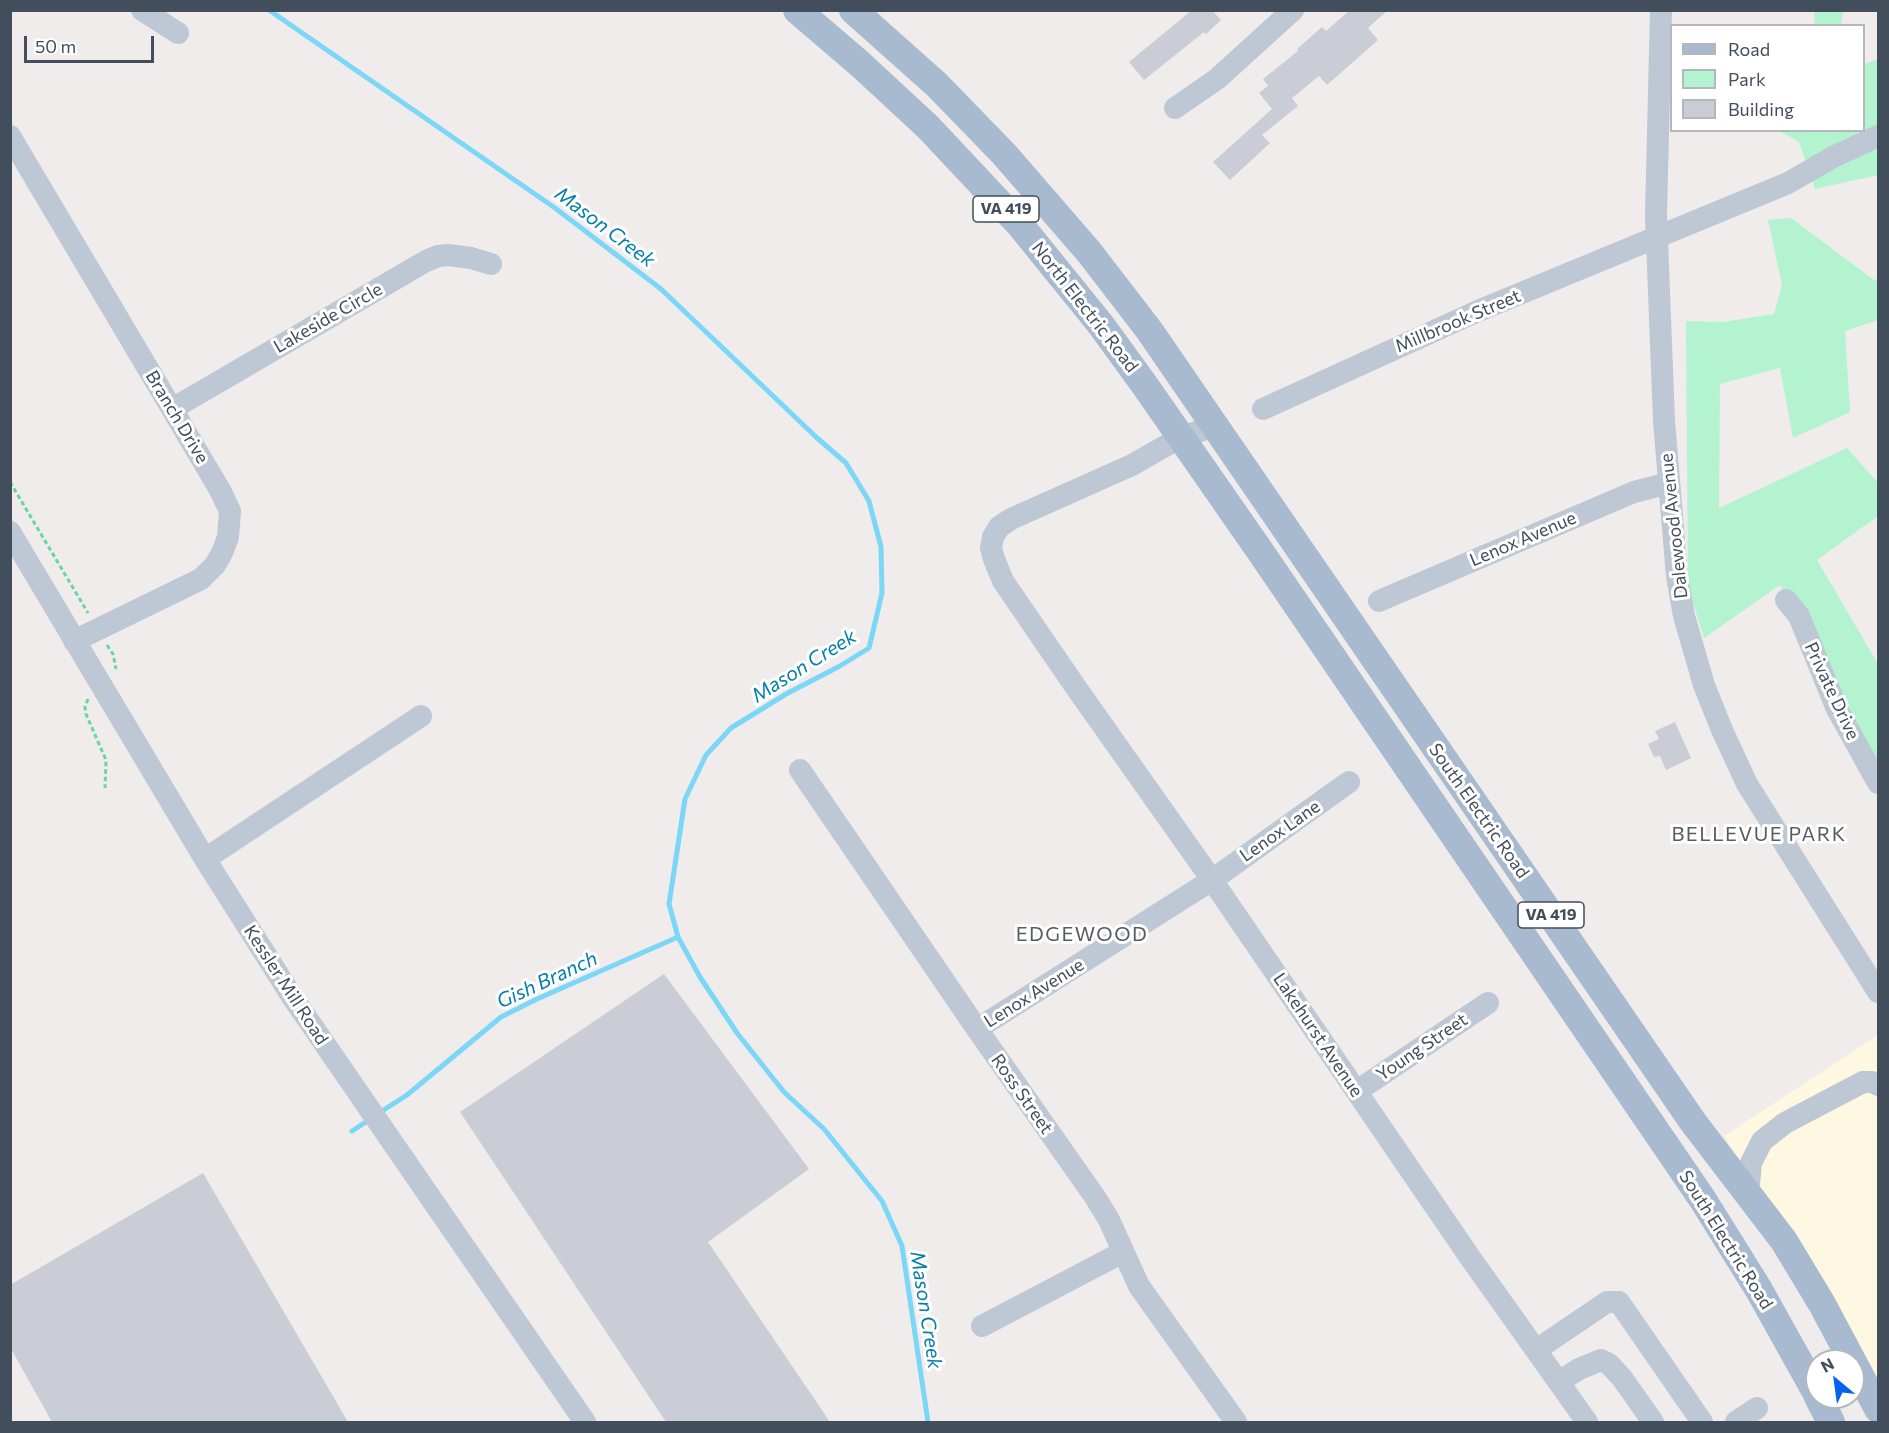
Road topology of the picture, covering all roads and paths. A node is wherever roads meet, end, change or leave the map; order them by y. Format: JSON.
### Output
{"nodes":[{"id":1,"x":142,"y":10,"type":"edge"},
{"id":2,"x":797,"y":10,"type":"edge"},
{"id":3,"x":853,"y":10,"type":"edge"},
{"id":4,"x":1293,"y":10,"type":"edge"},
{"id":5,"x":1661,"y":10,"type":"edge"},
{"id":6,"x":178,"y":33,"type":"dead end"},
{"id":7,"x":1175,"y":108,"type":"dead end"},
{"id":8,"x":10,"y":136,"type":"edge"},
{"id":9,"x":1878,"y":136,"type":"edge"},
{"id":10,"x":1657,"y":238,"type":"junction"},
{"id":11,"x":491,"y":264,"type":"dead end"},
{"id":12,"x":172,"y":409,"type":"junction"},
{"id":13,"x":1263,"y":409,"type":"dead end"},
{"id":14,"x":1215,"y":426,"type":"junction"},
{"id":15,"x":1181,"y":437,"type":"junction"},
{"id":16,"x":10,"y":482,"type":"edge"},
{"id":17,"x":1669,"y":483,"type":"junction"},
{"id":18,"x":10,"y":532,"type":"edge"},
{"id":19,"x":1786,"y":600,"type":"dead end"},
{"id":20,"x":1379,"y":601,"type":"dead end"},
{"id":21,"x":98,"y":629,"type":"junction"},
{"id":22,"x":74,"y":641,"type":"junction"},
{"id":23,"x":114,"y":676,"type":"dead end"},
{"id":24,"x":90,"y":696,"type":"dead end"},
{"id":25,"x":421,"y":716,"type":"dead end"},
{"id":26,"x":800,"y":770,"type":"dead end"},
{"id":27,"x":1349,"y":782,"type":"dead end"},
{"id":28,"x":1878,"y":783,"type":"edge"},
{"id":29,"x":105,"y":788,"type":"dead end"},
{"id":30,"x":205,"y":859,"type":"junction"},
{"id":31,"x":1212,"y":880,"type":"junction"},
{"id":32,"x":1878,"y":992,"type":"edge"},
{"id":33,"x":1488,"y":1003,"type":"dead end"},
{"id":34,"x":977,"y":1029,"type":"junction"},
{"id":35,"x":1871,"y":1084,"type":"edge"},
{"id":36,"x":1357,"y":1091,"type":"junction"},
{"id":37,"x":1748,"y":1194,"type":"junction"},
{"id":38,"x":1123,"y":1252,"type":"junction"},
{"id":39,"x":982,"y":1326,"type":"dead end"},
{"id":40,"x":1536,"y":1350,"type":"junction"},
{"id":41,"x":1805,"y":1373,"type":"edge"},
{"id":42,"x":1559,"y":1382,"type":"junction"},
{"id":43,"x":1757,"y":1408,"type":"dead end"},
{"id":44,"x":1878,"y":1409,"type":"edge"},
{"id":45,"x":585,"y":1422,"type":"edge"},
{"id":46,"x":1236,"y":1422,"type":"edge"},
{"id":47,"x":1587,"y":1422,"type":"edge"},
{"id":48,"x":1653,"y":1422,"type":"edge"},
{"id":49,"x":1702,"y":1422,"type":"edge"},
{"id":50,"x":1736,"y":1422,"type":"edge"}],
"edges":[{"from":1,"to":6,"type":"street"},
{"from":2,"to":15,"type":"main road","name":"North Electric Road","number":"VA 419"},
{"from":3,"to":14,"type":"main road","name":"North Electric Road","number":"VA 419"},
{"from":4,"to":7,"type":"street"},
{"from":5,"to":10,"type":"street","name":"Dalewood Avenue"},
{"from":8,"to":12,"type":"street","name":"Branch Drive"},
{"from":9,"to":10,"type":"street","name":"Millbrook Street"},
{"from":10,"to":13,"type":"street","name":"Millbrook Street"},
{"from":10,"to":17,"type":"street","name":"Dalewood Avenue"},
{"from":11,"to":12,"type":"street","name":"Lakeside Circle"},
{"from":12,"to":21,"type":"street","name":"Branch Drive"},
{"from":14,"to":15,"type":"street"},
{"from":14,"to":37,"type":"main road","name":"South Electric Road","number":"VA 419"},
{"from":15,"to":31,"type":"street","name":"Lakehurst Avenue"},
{"from":15,"to":41,"type":"main road","name":"South Electric Road","number":"VA 419"},
{"from":16,"to":21,"type":"path"},
{"from":17,"to":20,"type":"street","name":"Lenox Avenue"},
{"from":17,"to":32,"type":"street","name":"Dalewood Avenue"},
{"from":18,"to":22,"type":"street","name":"Kessler Mill Road"},
{"from":19,"to":28,"type":"street","name":"Private Drive"},
{"from":21,"to":22,"type":"street","name":"Branch Drive"},
{"from":21,"to":23,"type":"path"},
{"from":22,"to":30,"type":"street","name":"Kessler Mill Road"},
{"from":24,"to":29,"type":"path"},
{"from":25,"to":30,"type":"street"},
{"from":26,"to":34,"type":"street","name":"Ross Street"},
{"from":27,"to":31,"type":"street","name":"Lenox Lane"},
{"from":30,"to":45,"type":"street","name":"Kessler Mill Road"},
{"from":31,"to":34,"type":"street","name":"Lenox Avenue"},
{"from":31,"to":36,"type":"street","name":"Lakehurst Avenue"},
{"from":33,"to":36,"type":"street","name":"Young Street"},
{"from":34,"to":38,"type":"street","name":"Ross Street"},
{"from":35,"to":37,"type":"street"},
{"from":36,"to":40,"type":"street","name":"Lakehurst Avenue"},
{"from":37,"to":44,"type":"main road","name":"South Electric Road","number":"VA 419"},
{"from":38,"to":39,"type":"street"},
{"from":38,"to":46,"type":"street","name":"Ross Street"},
{"from":40,"to":42,"type":"street","name":"Lakehurst Avenue"},
{"from":40,"to":49,"type":"street"},
{"from":42,"to":47,"type":"street","name":"Lakehurst Avenue"},
{"from":42,"to":48,"type":"street"},
{"from":43,"to":50,"type":"street"}]}
